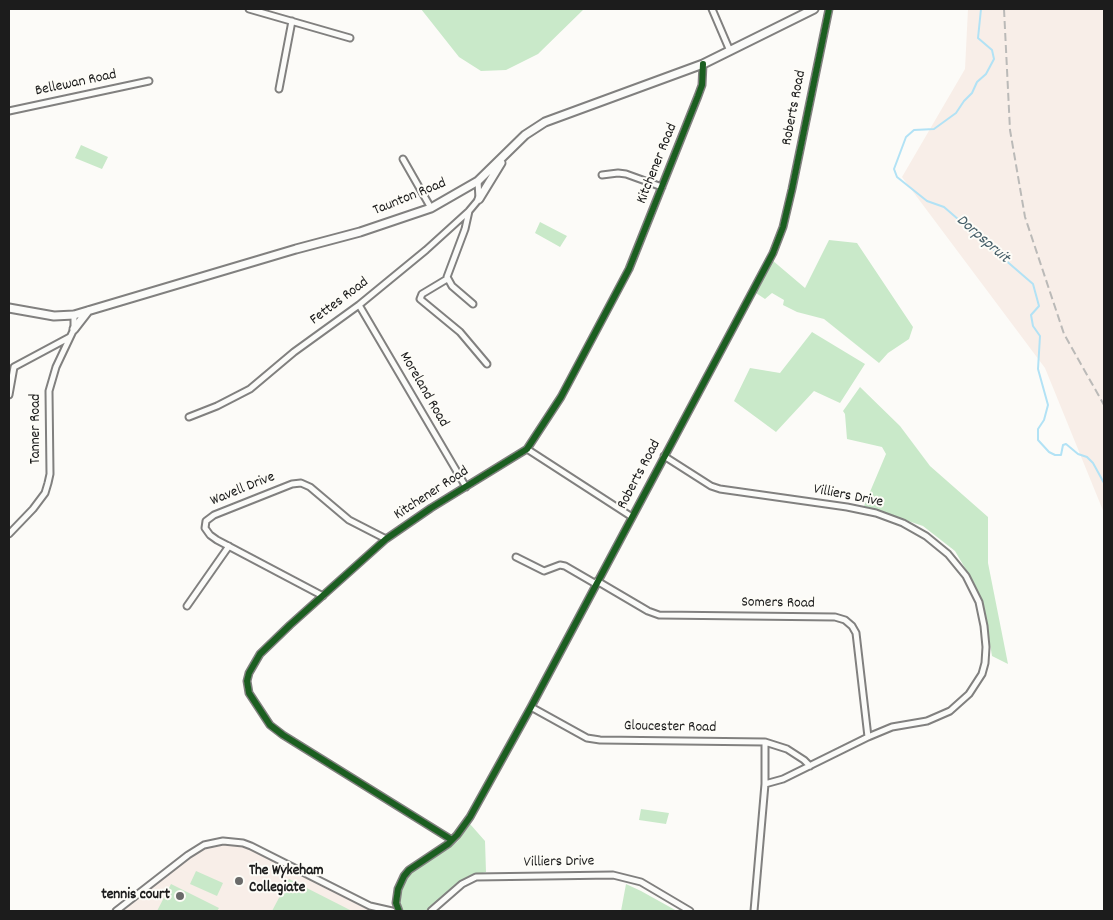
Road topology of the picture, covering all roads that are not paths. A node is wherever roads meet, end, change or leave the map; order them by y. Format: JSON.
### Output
{"nodes":[{"id":1,"x":249,"y":9,"type":"edge"},
{"id":2,"x":712,"y":9,"type":"edge"},
{"id":3,"x":814,"y":9,"type":"edge"},
{"id":4,"x":829,"y":9,"type":"edge"},
{"id":5,"x":292,"y":21,"type":"junction"},
{"id":6,"x":350,"y":38,"type":"dead end"},
{"id":7,"x":730,"y":52,"type":"junction"},
{"id":8,"x":703,"y":64,"type":"junction"},
{"id":9,"x":149,"y":81,"type":"dead end"},
{"id":10,"x":279,"y":89,"type":"dead end"},
{"id":11,"x":9,"y":111,"type":"edge"},
{"id":12,"x":503,"y":158,"type":"junction"},
{"id":13,"x":403,"y":159,"type":"dead end"},
{"id":14,"x":602,"y":174,"type":"dead end"},
{"id":15,"x":478,"y":182,"type":"junction"},
{"id":16,"x":662,"y":187,"type":"junction"},
{"id":17,"x":479,"y":199,"type":"junction"},
{"id":18,"x":431,"y":208,"type":"junction"},
{"id":19,"x":469,"y":211,"type":"junction"},
{"id":20,"x":447,"y":280,"type":"junction"},
{"id":21,"x":473,"y":304,"type":"dead end"},
{"id":22,"x":359,"y":305,"type":"junction"},
{"id":23,"x":9,"y":308,"type":"edge"},
{"id":24,"x":88,"y":311,"type":"junction"},
{"id":25,"x":74,"y":315,"type":"junction"},
{"id":26,"x":74,"y":329,"type":"junction"},
{"id":27,"x":70,"y":336,"type":"junction"},
{"id":28,"x":488,"y":364,"type":"dead end"},
{"id":29,"x":11,"y":366,"type":"edge"},
{"id":30,"x":9,"y":395,"type":"edge"},
{"id":31,"x":189,"y":416,"type":"dead end"},
{"id":32,"x":527,"y":449,"type":"junction"},
{"id":33,"x":664,"y":456,"type":"junction"},
{"id":34,"x":466,"y":487,"type":"junction"},
{"id":35,"x":632,"y":517,"type":"junction"},
{"id":36,"x":9,"y":534,"type":"edge"},
{"id":37,"x":386,"y":539,"type":"junction"},
{"id":38,"x":229,"y":546,"type":"junction"},
{"id":39,"x":516,"y":557,"type":"dead end"},
{"id":40,"x":596,"y":582,"type":"junction"},
{"id":41,"x":323,"y":596,"type":"junction"},
{"id":42,"x":186,"y":606,"type":"dead end"},
{"id":43,"x":531,"y":707,"type":"junction"},
{"id":44,"x":868,"y":736,"type":"junction"},
{"id":45,"x":765,"y":742,"type":"junction"},
{"id":46,"x":810,"y":766,"type":"junction"},
{"id":47,"x":765,"y":784,"type":"junction"},
{"id":48,"x":452,"y":840,"type":"junction"},
{"id":49,"x":116,"y":911,"type":"edge"},
{"id":50,"x":392,"y":911,"type":"edge"},
{"id":51,"x":400,"y":911,"type":"edge"},
{"id":52,"x":431,"y":911,"type":"edge"},
{"id":53,"x":690,"y":911,"type":"edge"},
{"id":54,"x":754,"y":911,"type":"edge"}],
"edges":[{"from":1,"to":5,"type":"street"},
{"from":2,"to":7,"type":"street"},
{"from":3,"to":7,"type":"street","name":"Taunton Road"},
{"from":4,"to":33,"type":"street","name":"Roberts Road"},
{"from":5,"to":6,"type":"street"},
{"from":5,"to":10,"type":"street"},
{"from":7,"to":8,"type":"street","name":"Taunton Road"},
{"from":8,"to":12,"type":"street","name":"Taunton Road"},
{"from":8,"to":16,"type":"street","name":"Kitchener Road"},
{"from":9,"to":11,"type":"street","name":"Bellewan Road"},
{"from":12,"to":15,"type":"street","name":"Taunton Road"},
{"from":12,"to":17,"type":"street"},
{"from":13,"to":18,"type":"street"},
{"from":14,"to":16,"type":"street"},
{"from":15,"to":17,"type":"street"},
{"from":15,"to":18,"type":"street","name":"Taunton Road"},
{"from":16,"to":32,"type":"street","name":"Kitchener Road"},
{"from":17,"to":19,"type":"street","name":"Fettes Road"},
{"from":18,"to":24,"type":"street","name":"Taunton Road"},
{"from":19,"to":20,"type":"street"},
{"from":19,"to":22,"type":"street","name":"Fettes Road"},
{"from":20,"to":21,"type":"street"},
{"from":20,"to":28,"type":"street"},
{"from":22,"to":31,"type":"street","name":"Fettes Road"},
{"from":22,"to":34,"type":"street","name":"Moreland Road"},
{"from":23,"to":25,"type":"street","name":"Taunton Road"},
{"from":24,"to":25,"type":"street","name":"Taunton Road"},
{"from":24,"to":26,"type":"street"},
{"from":25,"to":26,"type":"street","name":"Tanner Road"},
{"from":26,"to":27,"type":"street","name":"Tanner Road"},
{"from":27,"to":29,"type":"street"},
{"from":27,"to":36,"type":"street","name":"Tanner Road"},
{"from":29,"to":30,"type":"street"},
{"from":32,"to":34,"type":"street","name":"Kitchener Road"},
{"from":32,"to":35,"type":"street"},
{"from":33,"to":35,"type":"street","name":"Roberts Road"},
{"from":33,"to":44,"type":"street","name":"Villiers Drive"},
{"from":34,"to":37,"type":"street","name":"Kitchener Road"},
{"from":35,"to":40,"type":"street","name":"Roberts Road"},
{"from":37,"to":38,"type":"street","name":"Wavell Drive"},
{"from":37,"to":41,"type":"street","name":"Kitchener Road"},
{"from":38,"to":41,"type":"street","name":"Wavell Drive"},
{"from":38,"to":42,"type":"street"},
{"from":39,"to":40,"type":"street","name":"Somers Road"},
{"from":40,"to":43,"type":"street","name":"Roberts Road"},
{"from":40,"to":44,"type":"street","name":"Somers Road"},
{"from":41,"to":48,"type":"street","name":"Kitchener Road"},
{"from":43,"to":45,"type":"street","name":"Gloucester Road"},
{"from":43,"to":48,"type":"street","name":"Roberts Road"},
{"from":44,"to":46,"type":"street","name":"Villiers Drive"},
{"from":45,"to":46,"type":"street","name":"Gloucester Road"},
{"from":45,"to":47,"type":"street"},
{"from":46,"to":47,"type":"street","name":"Villiers Drive"},
{"from":47,"to":54,"type":"street"},
{"from":48,"to":51,"type":"street","name":"Roberts Road"},
{"from":49,"to":50,"type":"street"},
{"from":52,"to":53,"type":"street","name":"Villiers Drive"}]}
